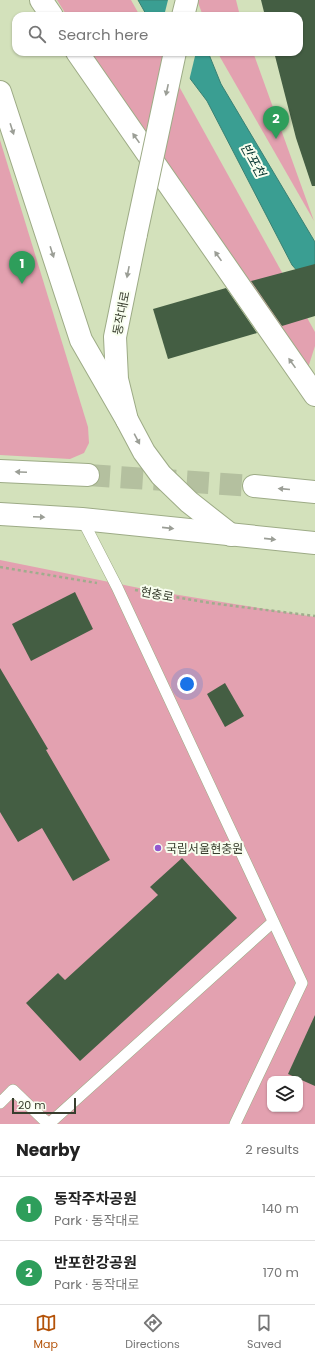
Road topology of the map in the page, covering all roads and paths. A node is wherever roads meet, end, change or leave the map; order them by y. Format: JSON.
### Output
{"nodes":[{"id":1,"x":41,"y":0,"type":"edge"},
{"id":2,"x":187,"y":0,"type":"edge"},
{"id":3,"x":49,"y":12,"type":"edge"},
{"id":4,"x":184,"y":12,"type":"edge"},
{"id":5,"x":80,"y":56,"type":"edge"},
{"id":6,"x":175,"y":56,"type":"edge"},
{"id":7,"x":0,"y":92,"type":"edge"},
{"id":8,"x":315,"y":395,"type":"edge"},
{"id":9,"x":127,"y":420,"type":"junction"},
{"id":10,"x":0,"y":471,"type":"edge"},
{"id":11,"x":88,"y":475,"type":"tunnel mouth"},
{"id":12,"x":254,"y":486,"type":"tunnel mouth"},
{"id":13,"x":315,"y":492,"type":"edge"},
{"id":14,"x":0,"y":514,"type":"edge"},
{"id":15,"x":82,"y":519,"type":"junction"},
{"id":16,"x":231,"y":535,"type":"junction"},
{"id":17,"x":315,"y":543,"type":"edge"},
{"id":18,"x":0,"y":567,"type":"edge"},
{"id":19,"x":117,"y":587,"type":"junction"},
{"id":20,"x":315,"y":616,"type":"edge"},
{"id":21,"x":273,"y":922,"type":"junction"},
{"id":22,"x":0,"y":1103,"type":"edge"},
{"id":23,"x":235,"y":1124,"type":"edge"}],
"edges":[{"from":1,"to":3,"type":"main road"},
{"from":2,"to":4,"type":"main road"},
{"from":8,"to":5,"type":"main road","one_way":true},
{"from":6,"to":9,"type":"main road","name":"동작대로","one_way":true,"bridge":true},
{"from":7,"to":9,"type":"main road","one_way":true},
{"from":9,"to":16,"type":"main road","name":"동작대로","one_way":true},
{"from":11,"to":10,"type":"main road","one_way":true},
{"from":13,"to":12,"type":"main road","one_way":true},
{"from":14,"to":15,"type":"main road","one_way":true},
{"from":15,"to":16,"type":"main road","one_way":true},
{"from":15,"to":19,"type":"lane"},
{"from":16,"to":17,"type":"main road","one_way":true},
{"from":18,"to":19,"type":"path","name":"현충로"},
{"from":19,"to":20,"type":"path","name":"현충로"},
{"from":19,"to":21,"type":"lane"},
{"from":21,"to":22,"type":"lane"},
{"from":21,"to":23,"type":"lane"}]}
